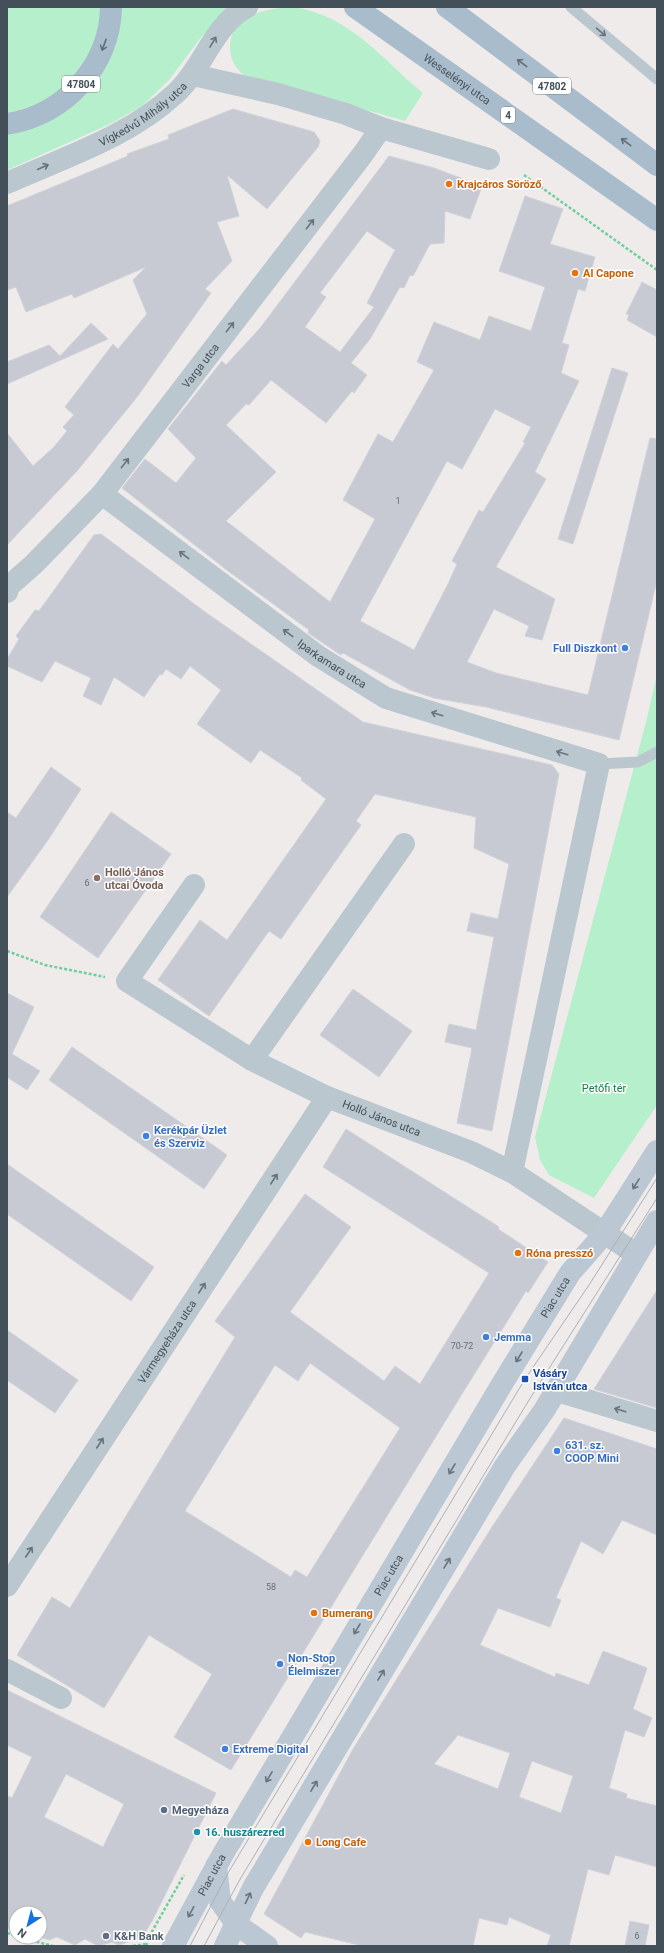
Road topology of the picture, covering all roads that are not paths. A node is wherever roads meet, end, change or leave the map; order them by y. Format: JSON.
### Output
{"nodes":[{"id":1,"x":111,"y":7,"type":"edge"},
{"id":2,"x":247,"y":7,"type":"edge"},
{"id":3,"x":447,"y":7,"type":"edge"},
{"id":4,"x":571,"y":7,"type":"edge"},
{"id":5,"x":353,"y":8,"type":"edge"},
{"id":6,"x":193,"y":75,"type":"junction"},
{"id":7,"x":657,"y":79,"type":"edge"},
{"id":8,"x":7,"y":124,"type":"edge"},
{"id":9,"x":380,"y":128,"type":"junction"},
{"id":10,"x":489,"y":159,"type":"dead end"},
{"id":11,"x":657,"y":165,"type":"edge"},
{"id":12,"x":7,"y":182,"type":"edge"},
{"id":13,"x":657,"y":220,"type":"edge"},
{"id":14,"x":102,"y":494,"type":"junction"},
{"id":15,"x":8,"y":588,"type":"edge"},
{"id":16,"x":657,"y":752,"type":"edge"},
{"id":17,"x":599,"y":764,"type":"junction"},
{"id":18,"x":404,"y":844,"type":"dead end"},
{"id":19,"x":194,"y":885,"type":"dead end"},
{"id":20,"x":252,"y":1060,"type":"junction"},
{"id":21,"x":327,"y":1097,"type":"junction"},
{"id":22,"x":657,"y":1151,"type":"edge"},
{"id":23,"x":512,"y":1172,"type":"junction"},
{"id":24,"x":657,"y":1221,"type":"edge"},
{"id":25,"x":604,"y":1234,"type":"junction"},
{"id":26,"x":636,"y":1254,"type":"junction"},
{"id":27,"x":556,"y":1391,"type":"junction"},
{"id":28,"x":657,"y":1422,"type":"edge"},
{"id":29,"x":7,"y":1586,"type":"edge"},
{"id":30,"x":7,"y":1670,"type":"edge"},
{"id":31,"x":61,"y":1698,"type":"dead end"},
{"id":32,"x":216,"y":1866,"type":"junction"},
{"id":33,"x":236,"y":1924,"type":"junction"},
{"id":34,"x":173,"y":1946,"type":"edge"},
{"id":35,"x":225,"y":1946,"type":"edge"},
{"id":36,"x":267,"y":1946,"type":"edge"}],
"edges":[{"from":1,"to":8,"type":"main road","number":"47804","one_way":true},
{"from":6,"to":2,"type":"street","name":"Vígkedvű Mihály utca","one_way":true},
{"from":11,"to":3,"type":"main road","number":"47802","one_way":true},
{"from":4,"to":7,"type":"lane","one_way":true},
{"from":5,"to":13,"type":"main road","name":"Wesselényi utca","number":"4"},
{"from":6,"to":9,"type":"street"},
{"from":12,"to":6,"type":"street","name":"Vígkedvű Mihály utca","one_way":true},
{"from":9,"to":10,"type":"street"},
{"from":14,"to":9,"type":"street","name":"Varga utca","one_way":true},
{"from":14,"to":15,"type":"street","name":"Varga utca"},
{"from":17,"to":14,"type":"street","name":"Iparkamara utca","one_way":true},
{"from":16,"to":17,"type":"lane"},
{"from":17,"to":23,"type":"street"},
{"from":18,"to":20,"type":"street"},
{"from":19,"to":20,"type":"street","name":"Holló János utca"},
{"from":20,"to":21,"type":"street","name":"Holló János utca"},
{"from":21,"to":23,"type":"street","name":"Holló János utca"},
{"from":29,"to":21,"type":"street","name":"Vármegyeháza utca","one_way":true},
{"from":22,"to":25,"type":"street","one_way":true},
{"from":23,"to":25,"type":"street","name":"Holló János utca"},
{"from":24,"to":26,"type":"street"},
{"from":25,"to":26,"type":"street","name":"Holló János utca"},
{"from":25,"to":32,"type":"street","name":"Piac utca","one_way":true},
{"from":26,"to":27,"type":"street"},
{"from":28,"to":27,"type":"street","one_way":true},
{"from":33,"to":27,"type":"street","one_way":true},
{"from":30,"to":31,"type":"street"},
{"from":32,"to":33,"type":"street"},
{"from":32,"to":34,"type":"street","name":"Piac utca","one_way":true},
{"from":33,"to":35,"type":"street"},
{"from":33,"to":36,"type":"street"}]}
